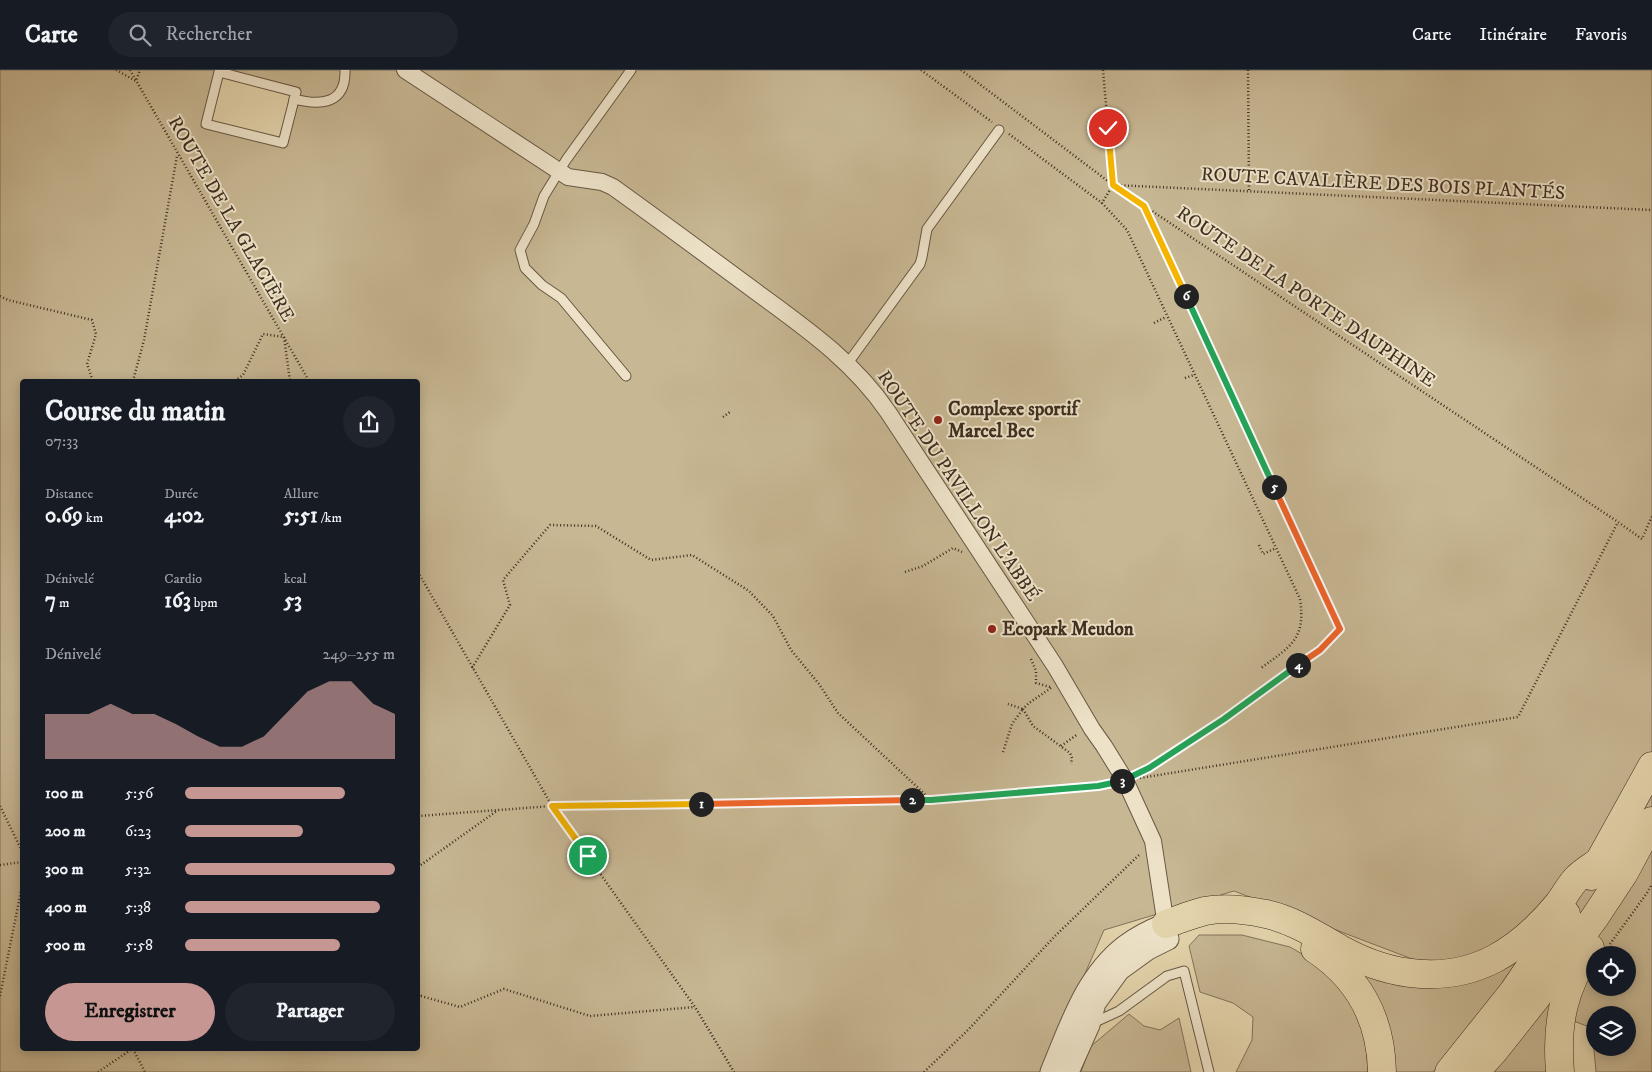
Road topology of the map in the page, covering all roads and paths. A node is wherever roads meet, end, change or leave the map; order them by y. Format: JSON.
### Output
{"nodes":[{"id":1,"x":116,"y":70,"type":"edge"},
{"id":2,"x":130,"y":70,"type":"edge"},
{"id":3,"x":140,"y":70,"type":"edge"},
{"id":4,"x":346,"y":70,"type":"edge"},
{"id":5,"x":405,"y":70,"type":"edge"},
{"id":6,"x":631,"y":70,"type":"edge"},
{"id":7,"x":920,"y":70,"type":"edge"},
{"id":8,"x":961,"y":70,"type":"edge"},
{"id":9,"x":1102,"y":70,"type":"edge"},
{"id":10,"x":1248,"y":70,"type":"edge"},
{"id":11,"x":136,"y":81,"type":"junction"},
{"id":12,"x":294,"y":99,"type":"junction"},
{"id":13,"x":996,"y":127,"type":"joint"},
{"id":14,"x":1008,"y":134,"type":"dead end"},
{"id":15,"x":177,"y":154,"type":"junction"},
{"id":16,"x":560,"y":172,"type":"junction"},
{"id":17,"x":1113,"y":185,"type":"junction"},
{"id":18,"x":1249,"y":191,"type":"junction"},
{"id":19,"x":1102,"y":203,"type":"junction"},
{"id":20,"x":1144,"y":206,"type":"junction"},
{"id":21,"x":1652,"y":210,"type":"edge"},
{"id":22,"x":0,"y":296,"type":"edge"},
{"id":23,"x":1167,"y":317,"type":"junction"},
{"id":24,"x":1154,"y":323,"type":"dead end"},
{"id":25,"x":284,"y":337,"type":"junction"},
{"id":26,"x":848,"y":363,"type":"junction"},
{"id":27,"x":1194,"y":375,"type":"junction"},
{"id":28,"x":626,"y":376,"type":"dead end"},
{"id":29,"x":1185,"y":378,"type":"dead end"},
{"id":30,"x":92,"y":379,"type":"edge"},
{"id":31,"x":133,"y":379,"type":"edge"},
{"id":32,"x":238,"y":379,"type":"edge"},
{"id":33,"x":290,"y":379,"type":"edge"},
{"id":34,"x":308,"y":379,"type":"edge"},
{"id":35,"x":730,"y":412,"type":"dead end"},
{"id":36,"x":723,"y":417,"type":"dead end"},
{"id":37,"x":1652,"y":516,"type":"edge"},
{"id":38,"x":1618,"y":522,"type":"junction"},
{"id":39,"x":1259,"y":545,"type":"dead end"},
{"id":40,"x":1276,"y":548,"type":"junction"},
{"id":41,"x":967,"y":556,"type":"dead end"},
{"id":42,"x":905,"y":572,"type":"dead end"},
{"id":43,"x":420,"y":576,"type":"edge"},
{"id":44,"x":1031,"y":654,"type":"dead end"},
{"id":45,"x":472,"y":668,"type":"junction"},
{"id":46,"x":1261,"y":668,"type":"dead end"},
{"id":47,"x":1057,"y":684,"type":"junction"},
{"id":48,"x":1008,"y":704,"type":"dead end"},
{"id":49,"x":1023,"y":710,"type":"junction"},
{"id":50,"x":1077,"y":735,"type":"dead end"},
{"id":51,"x":1060,"y":746,"type":"junction"},
{"id":52,"x":1003,"y":752,"type":"dead end"},
{"id":53,"x":1071,"y":764,"type":"dead end"},
{"id":54,"x":1652,"y":766,"type":"edge"},
{"id":55,"x":1125,"y":780,"type":"junction"},
{"id":56,"x":931,"y":800,"type":"junction"},
{"id":57,"x":0,"y":806,"type":"edge"},
{"id":58,"x":552,"y":806,"type":"junction"},
{"id":59,"x":498,"y":810,"type":"junction"},
{"id":60,"x":420,"y":816,"type":"edge"},
{"id":61,"x":1652,"y":822,"type":"edge"},
{"id":62,"x":1154,"y":840,"type":"junction"},
{"id":63,"x":20,"y":847,"type":"edge"},
{"id":64,"x":20,"y":862,"type":"edge"},
{"id":65,"x":0,"y":865,"type":"edge"},
{"id":66,"x":420,"y":866,"type":"edge"},
{"id":67,"x":1613,"y":867,"type":"junction"},
{"id":68,"x":1652,"y":884,"type":"edge"},
{"id":69,"x":20,"y":896,"type":"edge"},
{"id":70,"x":1167,"y":932,"type":"junction"},
{"id":71,"x":1608,"y":946,"type":"edge"},
{"id":72,"x":0,"y":996,"type":"edge"},
{"id":73,"x":420,"y":997,"type":"edge"},
{"id":74,"x":696,"y":1007,"type":"junction"},
{"id":75,"x":1089,"y":1025,"type":"junction"},
{"id":76,"x":130,"y":1051,"type":"edge"},
{"id":77,"x":134,"y":1051,"type":"edge"},
{"id":78,"x":98,"y":1072,"type":"edge"},
{"id":79,"x":146,"y":1072,"type":"edge"},
{"id":80,"x":734,"y":1072,"type":"edge"},
{"id":81,"x":924,"y":1072,"type":"edge"},
{"id":82,"x":1052,"y":1072,"type":"edge"},
{"id":83,"x":1068,"y":1072,"type":"edge"},
{"id":84,"x":1209,"y":1072,"type":"edge"},
{"id":85,"x":1382,"y":1072,"type":"edge"},
{"id":86,"x":1449,"y":1072,"type":"edge"},
{"id":87,"x":1475,"y":1072,"type":"edge"},
{"id":88,"x":1560,"y":1072,"type":"edge"}],
"edges":[{"from":1,"to":11,"type":"path"},
{"from":2,"to":11,"type":"path","name":"ROUTE DE LA GLACIÈRE"},
{"from":3,"to":11,"type":"path"},
{"from":4,"to":12,"type":"lane"},
{"from":5,"to":16,"type":"street","name":"ROUTE DU PAVILLON L'ABBÉ"},
{"from":6,"to":16,"type":"lane"},
{"from":7,"to":13,"type":"path"},
{"from":8,"to":17,"type":"path","name":"ROUTE DE LA PORTE DAUPHINE"},
{"from":9,"to":17,"type":"path"},
{"from":10,"to":18,"type":"path"},
{"from":11,"to":15,"type":"path","name":"ROUTE DE LA GLACIÈRE"},
{"from":12,"to":12,"type":"lane"},
{"from":13,"to":26,"type":"lane"},
{"from":14,"to":19,"type":"path"},
{"from":15,"to":25,"type":"path","name":"ROUTE DE LA GLACIÈRE"},
{"from":15,"to":31,"type":"path"},
{"from":16,"to":26,"type":"street","name":"ROUTE DU PAVILLON L'ABBÉ"},
{"from":16,"to":28,"type":"lane"},
{"from":17,"to":18,"type":"path","name":"ROUTE CAVALIÈRE DES BOIS PLANTÉS"},
{"from":17,"to":19,"type":"path"},
{"from":17,"to":20,"type":"path","name":"ROUTE DE LA PORTE DAUPHINE"},
{"from":18,"to":21,"type":"path","name":"ROUTE CAVALIÈRE DES BOIS PLANTÉS"},
{"from":19,"to":23,"type":"path"},
{"from":20,"to":38,"type":"path","name":"ROUTE DE LA PORTE DAUPHINE"},
{"from":20,"to":55,"type":"path"},
{"from":22,"to":30,"type":"path"},
{"from":23,"to":24,"type":"path"},
{"from":23,"to":27,"type":"path"},
{"from":25,"to":32,"type":"path"},
{"from":25,"to":33,"type":"path"},
{"from":25,"to":34,"type":"path","name":"ROUTE DE LA GLACIÈRE"},
{"from":26,"to":47,"type":"street","name":"ROUTE DU PAVILLON L'ABBÉ"},
{"from":27,"to":29,"type":"path"},
{"from":27,"to":40,"type":"path"},
{"from":35,"to":36,"type":"path"},
{"from":37,"to":38,"type":"path","name":"ROUTE DE LA PORTE DAUPHINE"},
{"from":38,"to":55,"type":"path"},
{"from":39,"to":40,"type":"path"},
{"from":40,"to":46,"type":"path"},
{"from":41,"to":42,"type":"path"},
{"from":43,"to":45,"type":"path"},
{"from":44,"to":47,"type":"path"},
{"from":45,"to":56,"type":"path"},
{"from":45,"to":58,"type":"path"},
{"from":47,"to":49,"type":"path"},
{"from":47,"to":55,"type":"street","name":"ROUTE DU PAVILLON L'ABBÉ"},
{"from":48,"to":49,"type":"path"},
{"from":49,"to":51,"type":"path"},
{"from":49,"to":52,"type":"path"},
{"from":50,"to":51,"type":"path"},
{"from":51,"to":53,"type":"path"},
{"from":54,"to":67,"type":"highway"},
{"from":55,"to":56,"type":"path"},
{"from":55,"to":62,"type":"street","name":"ROUTE DU PAVILLON L'ABBÉ"},
{"from":56,"to":58,"type":"path"},
{"from":57,"to":63,"type":"path"},
{"from":58,"to":59,"type":"path"},
{"from":58,"to":74,"type":"path"},
{"from":59,"to":60,"type":"path"},
{"from":59,"to":66,"type":"path"},
{"from":61,"to":67,"type":"highway"},
{"from":62,"to":70,"type":"street","name":"ROUTE DU PAVILLON L'ABBÉ"},
{"from":62,"to":81,"type":"path"},
{"from":64,"to":65,"type":"path"},
{"from":67,"to":70,"type":"highway"},
{"from":67,"to":86,"type":"highway"},
{"from":67,"to":87,"type":"highway"},
{"from":67,"to":88,"type":"highway"},
{"from":68,"to":71,"type":"path"},
{"from":69,"to":72,"type":"path"},
{"from":70,"to":75,"type":"street"},
{"from":70,"to":82,"type":"street"},
{"from":70,"to":85,"type":"highway"},
{"from":73,"to":74,"type":"path"},
{"from":74,"to":80,"type":"path"},
{"from":75,"to":83,"type":"street"},
{"from":75,"to":84,"type":"lane"},
{"from":76,"to":78,"type":"path"},
{"from":77,"to":79,"type":"path"}]}
